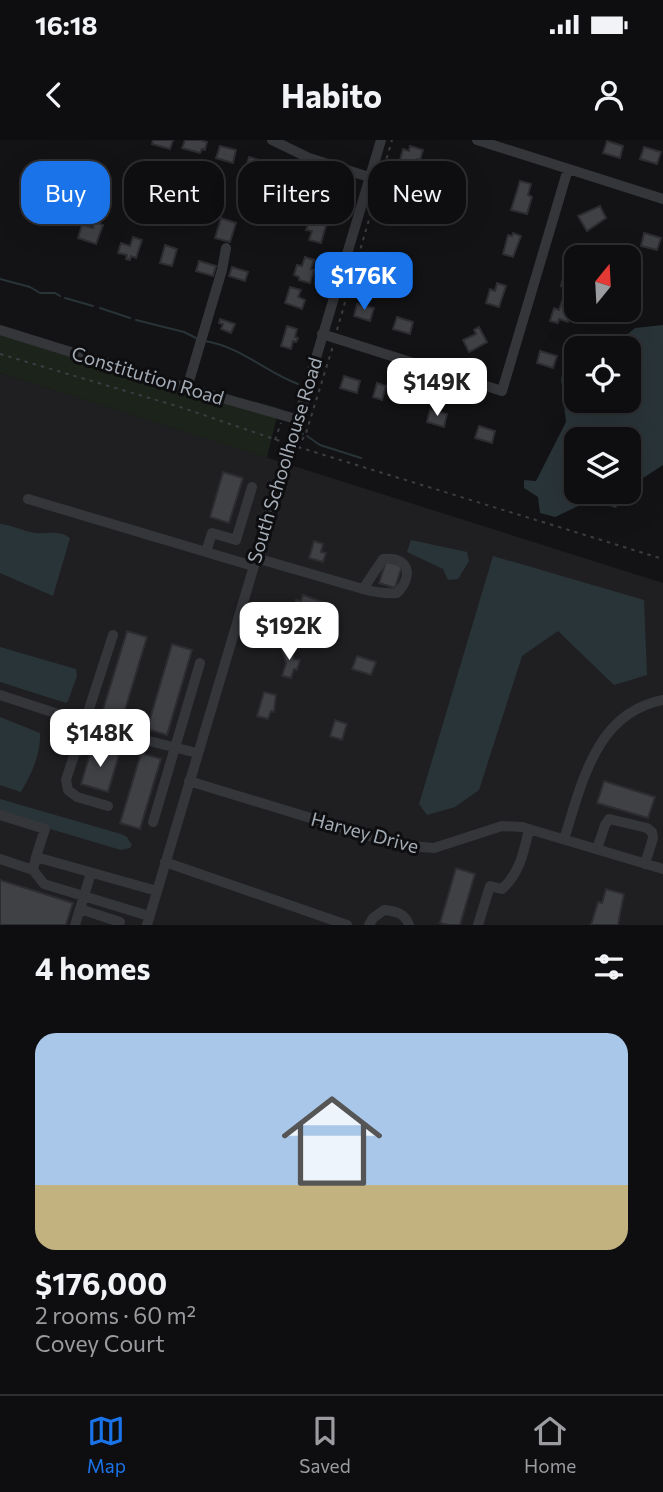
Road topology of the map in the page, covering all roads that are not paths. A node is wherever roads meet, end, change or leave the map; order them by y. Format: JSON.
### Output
{"nodes":[{"id":1,"x":272,"y":140,"type":"edge"},
{"id":2,"x":380,"y":140,"type":"edge"},
{"id":3,"x":477,"y":140,"type":"edge"},
{"id":4,"x":374,"y":161,"type":"edge"},
{"id":5,"x":568,"y":169,"type":"junction"},
{"id":6,"x":368,"y":177,"type":"edge"},
{"id":7,"x":368,"y":180,"type":"edge"},
{"id":8,"x":663,"y":199,"type":"edge"},
{"id":9,"x":226,"y":248,"type":"dead end"},
{"id":10,"x":0,"y":330,"type":"edge"},
{"id":11,"x":322,"y":334,"type":"junction"},
{"id":12,"x":187,"y":388,"type":"junction"},
{"id":13,"x":296,"y":419,"type":"junction"},
{"id":14,"x":252,"y":487,"type":"dead end"},
{"id":15,"x":28,"y":499,"type":"dead end"},
{"id":16,"x":206,"y":552,"type":"junction"},
{"id":17,"x":254,"y":562,"type":"junction"},
{"id":18,"x":363,"y":589,"type":"dead end"},
{"id":19,"x":113,"y":635,"type":"dead end"},
{"id":20,"x":200,"y":663,"type":"dead end"},
{"id":21,"x":0,"y":695,"type":"edge"},
{"id":22,"x":663,"y":700,"type":"edge"},
{"id":23,"x":85,"y":723,"type":"junction"},
{"id":24,"x":176,"y":748,"type":"junction"},
{"id":25,"x":197,"y":753,"type":"junction"},
{"id":26,"x":189,"y":781,"type":"junction"},
{"id":27,"x":108,"y":806,"type":"dead end"},
{"id":28,"x":0,"y":815,"type":"edge"},
{"id":29,"x":153,"y":822,"type":"dead end"},
{"id":30,"x":529,"y":829,"type":"junction"},
{"id":31,"x":564,"y":839,"type":"junction"},
{"id":32,"x":597,"y":849,"type":"junction"},
{"id":33,"x":36,"y":857,"type":"junction"},
{"id":34,"x":0,"y":859,"type":"edge"},
{"id":35,"x":165,"y":862,"type":"junction"},
{"id":36,"x":645,"y":864,"type":"junction"},
{"id":37,"x":663,"y":869,"type":"edge"},
{"id":38,"x":33,"y":870,"type":"junction"},
{"id":39,"x":91,"y":873,"type":"junction"},
{"id":40,"x":157,"y":891,"type":"junction"},
{"id":41,"x":84,"y":896,"type":"junction"},
{"id":42,"x":80,"y":909,"type":"junction"},
{"id":43,"x":102,"y":921,"type":"edge"},
{"id":44,"x":148,"y":921,"type":"edge"},
{"id":45,"x":75,"y":925,"type":"edge"},
{"id":46,"x":120,"y":925,"type":"edge"},
{"id":47,"x":347,"y":925,"type":"edge"},
{"id":48,"x":369,"y":925,"type":"edge"},
{"id":49,"x":409,"y":925,"type":"edge"},
{"id":50,"x":478,"y":925,"type":"edge"}],
"edges":[{"from":1,"to":6,"type":"street"},
{"from":2,"to":4,"type":"street","name":"South Schoolhouse Road"},
{"from":3,"to":5,"type":"street"},
{"from":5,"to":8,"type":"street"},
{"from":5,"to":11,"type":"street"},
{"from":7,"to":11,"type":"street","name":"South Schoolhouse Road"},
{"from":9,"to":12,"type":"street"},
{"from":10,"to":12,"type":"street","name":"Constitution Road"},
{"from":11,"to":13,"type":"street","name":"South Schoolhouse Road"},
{"from":12,"to":13,"type":"street","name":"Constitution Road"},
{"from":13,"to":17,"type":"street","name":"South Schoolhouse Road"},
{"from":14,"to":16,"type":"street"},
{"from":15,"to":16,"type":"street"},
{"from":16,"to":17,"type":"street"},
{"from":17,"to":18,"type":"street"},
{"from":17,"to":25,"type":"street","name":"South Schoolhouse Road"},
{"from":19,"to":23,"type":"street"},
{"from":20,"to":24,"type":"street"},
{"from":21,"to":23,"type":"street"},
{"from":22,"to":31,"type":"street"},
{"from":23,"to":24,"type":"street"},
{"from":23,"to":27,"type":"street"},
{"from":24,"to":25,"type":"street"},
{"from":24,"to":29,"type":"street"},
{"from":25,"to":26,"type":"street","name":"South Schoolhouse Road"},
{"from":26,"to":30,"type":"street","name":"Harvey Drive"},
{"from":26,"to":35,"type":"street","name":"South Schoolhouse Road"},
{"from":28,"to":33,"type":"street"},
{"from":30,"to":31,"type":"street","name":"Harvey Drive"},
{"from":30,"to":50,"type":"street"},
{"from":31,"to":32,"type":"street","name":"Harvey Drive"},
{"from":32,"to":36,"type":"street","name":"Harvey Drive"},
{"from":32,"to":36,"type":"street"},
{"from":33,"to":38,"type":"street"},
{"from":33,"to":39,"type":"street"},
{"from":34,"to":38,"type":"street"},
{"from":35,"to":40,"type":"street","name":"South Schoolhouse Road"},
{"from":35,"to":47,"type":"street"},
{"from":36,"to":37,"type":"street","name":"Harvey Drive"},
{"from":38,"to":41,"type":"street"},
{"from":39,"to":40,"type":"street"},
{"from":39,"to":41,"type":"street"},
{"from":40,"to":44,"type":"street","name":"South Schoolhouse Road"},
{"from":41,"to":42,"type":"street"},
{"from":41,"to":44,"type":"street"},
{"from":42,"to":43,"type":"street"},
{"from":42,"to":45,"type":"street"},
{"from":43,"to":46,"type":"street"},
{"from":48,"to":49,"type":"street"}]}
